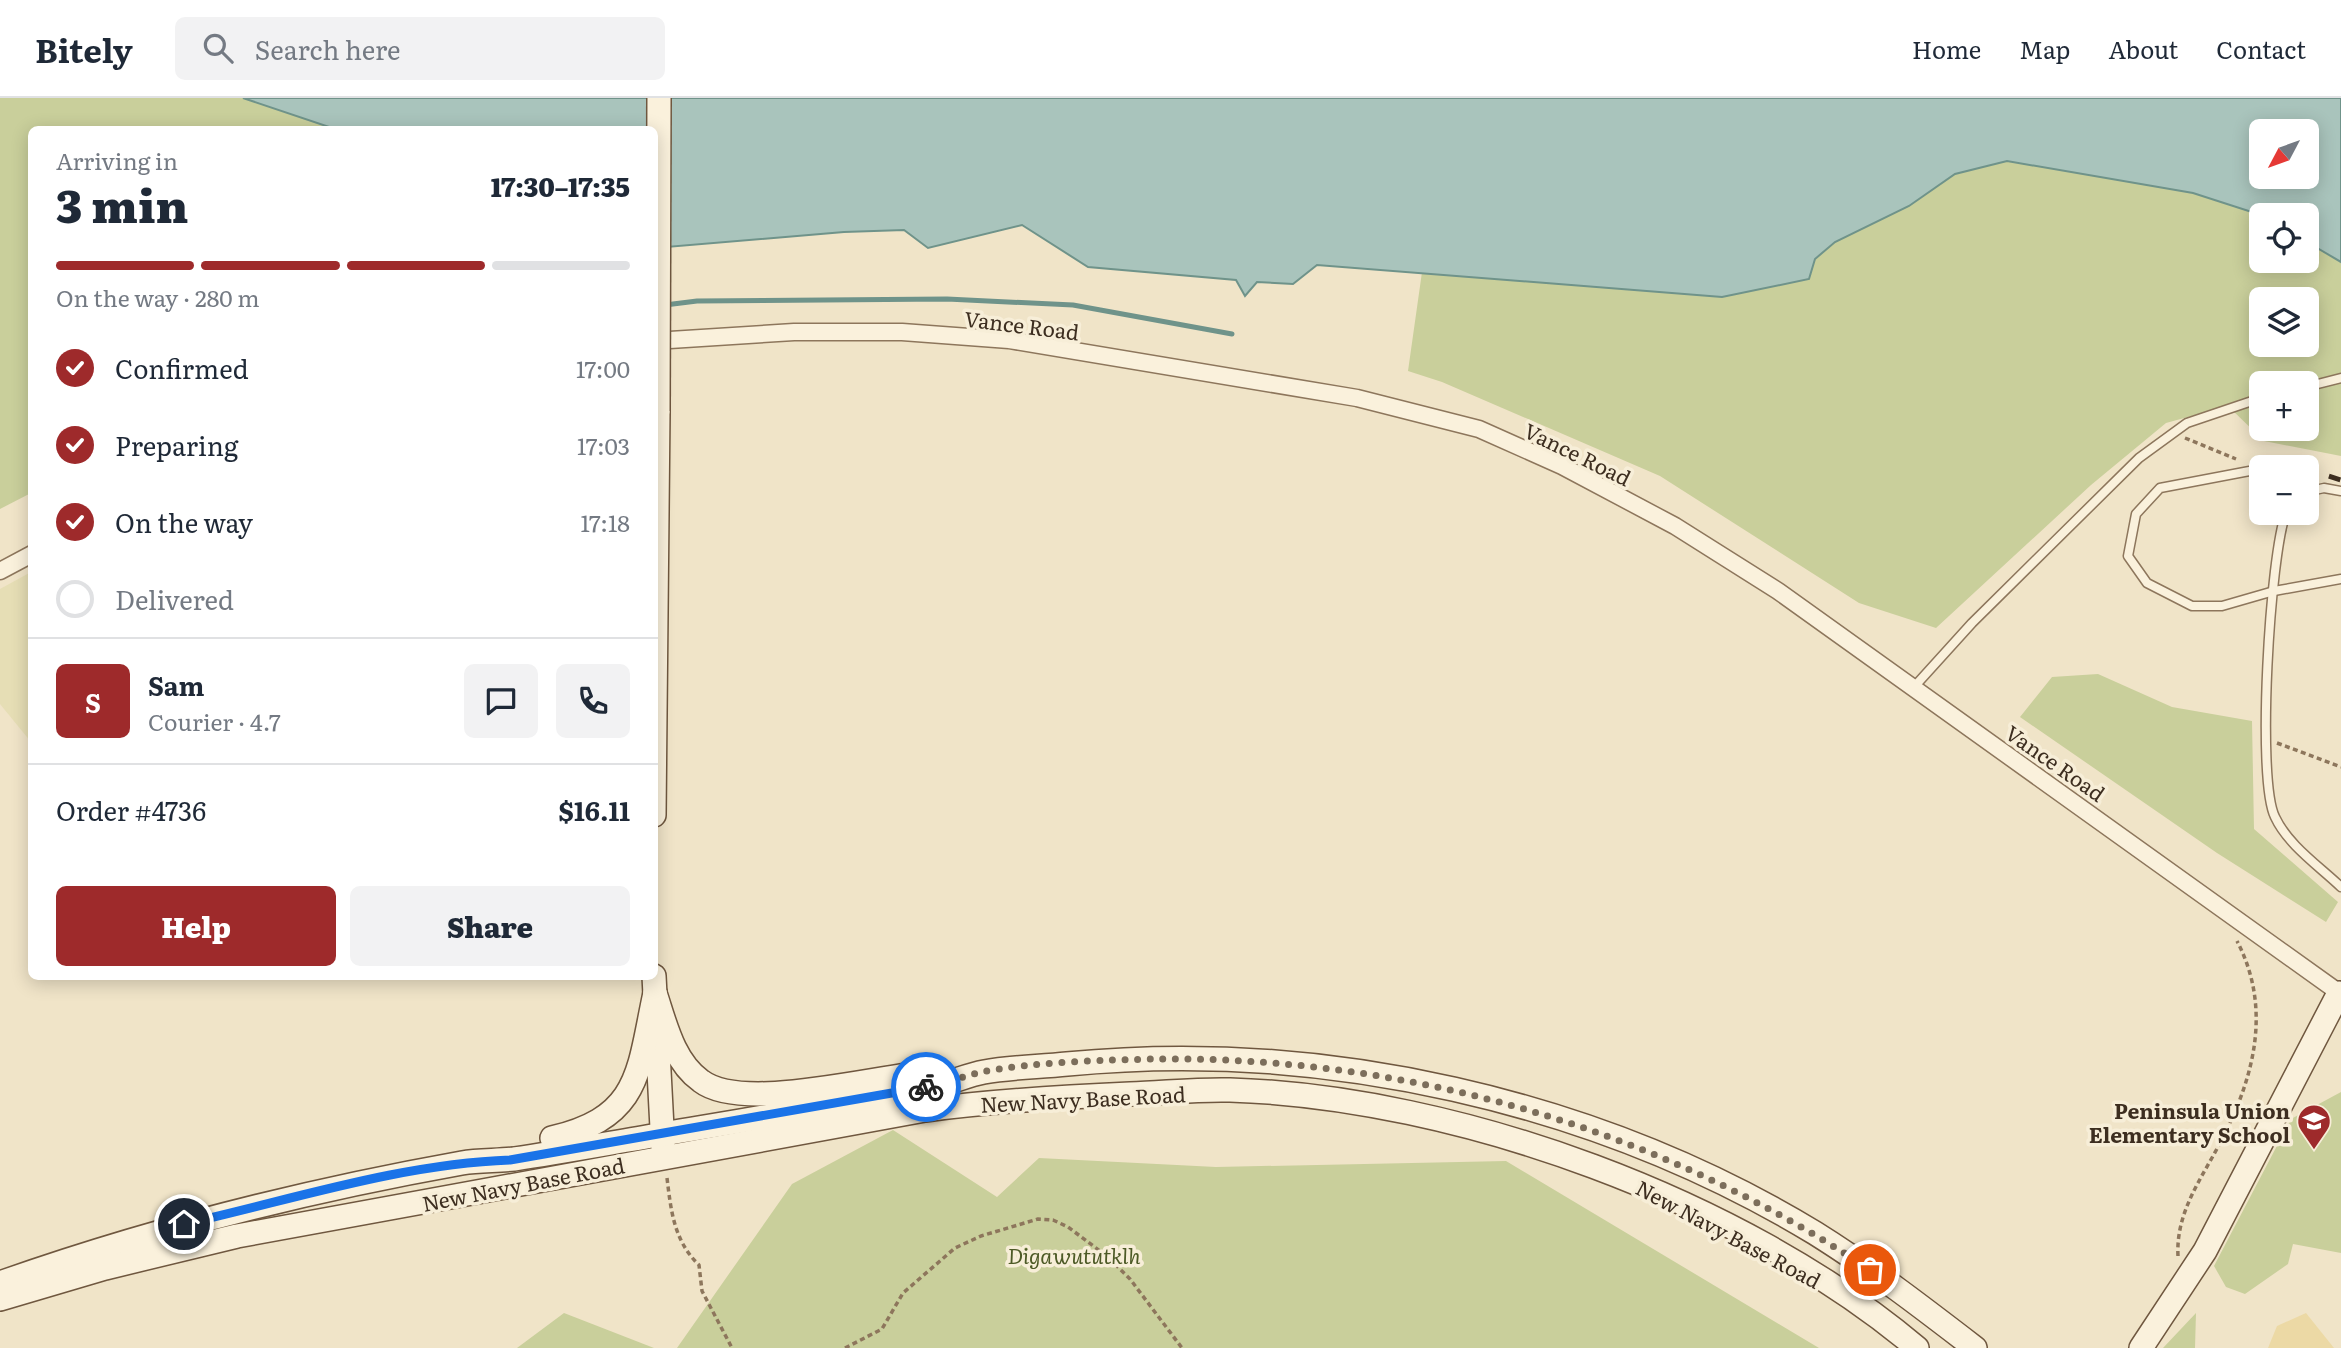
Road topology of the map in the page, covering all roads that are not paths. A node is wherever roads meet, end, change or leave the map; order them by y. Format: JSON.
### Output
{"nodes":[{"id":1,"x":659,"y":98,"type":"edge"},
{"id":2,"x":658,"y":254,"type":"edge"},
{"id":3,"x":658,"y":341,"type":"edge"},
{"id":4,"x":2341,"y":378,"type":"edge"},
{"id":5,"x":2319,"y":384,"type":"edge"},
{"id":6,"x":2249,"y":402,"type":"edge"},
{"id":7,"x":2249,"y":471,"type":"edge"},
{"id":8,"x":2319,"y":489,"type":"edge"},
{"id":9,"x":2341,"y":491,"type":"edge"},
{"id":10,"x":2283,"y":525,"type":"edge"},
{"id":11,"x":28,"y":556,"type":"edge"},
{"id":12,"x":0,"y":571,"type":"edge"},
{"id":13,"x":2341,"y":579,"type":"edge"},
{"id":14,"x":2274,"y":591,"type":"junction"},
{"id":15,"x":1914,"y":687,"type":"junction"},
{"id":16,"x":2341,"y":887,"type":"edge"},
{"id":17,"x":654,"y":985,"type":"edge"},
{"id":18,"x":2340,"y":992,"type":"edge"},
{"id":19,"x":983,"y":1072,"type":"junction"},
{"id":20,"x":663,"y":1134,"type":"junction"},
{"id":21,"x":664,"y":1157,"type":"junction"},
{"id":22,"x":471,"y":1161,"type":"junction"},
{"id":23,"x":0,"y":1283,"type":"edge"},
{"id":24,"x":0,"y":1299,"type":"edge"},
{"id":25,"x":1917,"y":1348,"type":"edge"},
{"id":26,"x":1975,"y":1348,"type":"edge"},
{"id":27,"x":2141,"y":1348,"type":"edge"}],
"edges":[{"from":1,"to":2,"type":"main road","bridge":true},
{"from":3,"to":15,"type":"street","name":"Vance Road"},
{"from":4,"to":5,"type":"lane"},
{"from":6,"to":15,"type":"lane"},
{"from":7,"to":14,"type":"lane"},
{"from":8,"to":9,"type":"lane"},
{"from":10,"to":14,"type":"lane"},
{"from":11,"to":12,"type":"street"},
{"from":13,"to":14,"type":"lane"},
{"from":14,"to":16,"type":"lane"},
{"from":15,"to":18,"type":"street","name":"Vance Road"},
{"from":17,"to":19,"type":"main road"},
{"from":17,"to":20,"type":"main road"},
{"from":17,"to":22,"type":"main road"},
{"from":18,"to":27,"type":"main road"},
{"from":19,"to":20,"type":"main road","name":"New Navy Base Road"},
{"from":19,"to":26,"type":"main road","name":"New Navy Base Road"},
{"from":20,"to":21,"type":"main road"},
{"from":20,"to":22,"type":"main road","name":"New Navy Base Road"},
{"from":21,"to":24,"type":"main road","name":"New Navy Base Road"},
{"from":21,"to":25,"type":"main road","name":"New Navy Base Road"},
{"from":22,"to":23,"type":"main road","name":"New Navy Base Road"}]}
